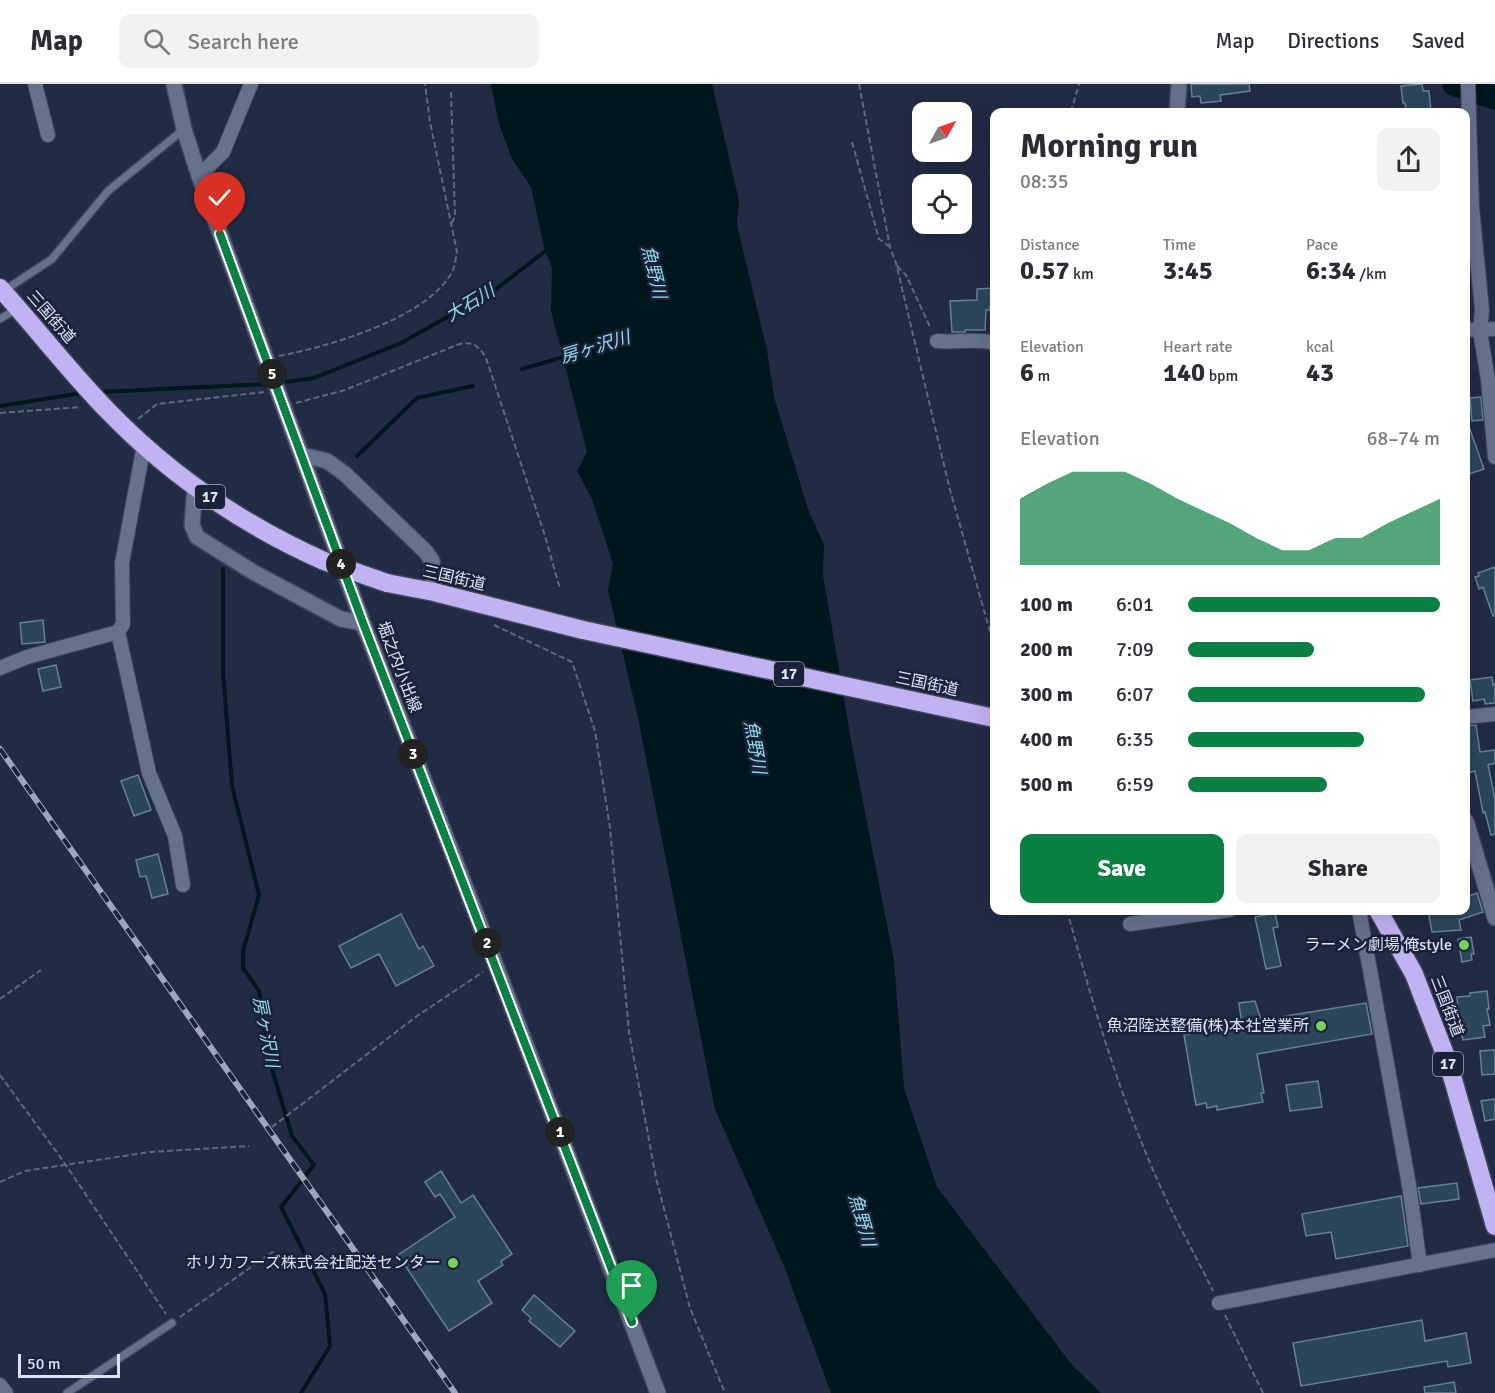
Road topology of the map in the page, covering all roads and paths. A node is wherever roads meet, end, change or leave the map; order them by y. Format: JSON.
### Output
{"nodes":[{"id":1,"x":35,"y":84,"type":"edge"},
{"id":2,"x":174,"y":84,"type":"edge"},
{"id":3,"x":251,"y":84,"type":"edge"},
{"id":4,"x":425,"y":84,"type":"edge"},
{"id":5,"x":859,"y":84,"type":"edge"},
{"id":6,"x":1078,"y":84,"type":"edge"},
{"id":7,"x":1179,"y":84,"type":"edge"},
{"id":8,"x":1468,"y":84,"type":"edge"},
{"id":9,"x":451,"y":92,"type":"dead end"},
{"id":10,"x":1072,"y":108,"type":"edge"},
{"id":11,"x":1177,"y":108,"type":"edge"},
{"id":12,"x":1469,"y":108,"type":"edge"},
{"id":13,"x":184,"y":129,"type":"junction"},
{"id":14,"x":48,"y":135,"type":"dead end"},
{"id":15,"x":852,"y":142,"type":"dead end"},
{"id":16,"x":1470,"y":146,"type":"edge"},
{"id":17,"x":199,"y":176,"type":"junction"},
{"id":18,"x":452,"y":223,"type":"junction"},
{"id":19,"x":890,"y":247,"type":"junction"},
{"id":20,"x":896,"y":263,"type":"junction"},
{"id":21,"x":1,"y":290,"type":"edge"},
{"id":22,"x":18,"y":309,"type":"junction"},
{"id":23,"x":0,"y":319,"type":"edge"},
{"id":24,"x":1495,"y":329,"type":"edge"},
{"id":25,"x":1470,"y":330,"type":"edge"},
{"id":26,"x":1480,"y":331,"type":"junction"},
{"id":27,"x":937,"y":341,"type":"joint"},
{"id":28,"x":990,"y":342,"type":"edge"},
{"id":29,"x":267,"y":358,"type":"junction"},
{"id":30,"x":278,"y":390,"type":"junction"},
{"id":31,"x":81,"y":407,"type":"dead end"},
{"id":32,"x":284,"y":407,"type":"junction"},
{"id":33,"x":0,"y":413,"type":"edge"},
{"id":34,"x":127,"y":428,"type":"junction"},
{"id":35,"x":144,"y":445,"type":"junction"},
{"id":36,"x":302,"y":455,"type":"junction"},
{"id":37,"x":1495,"y":457,"type":"edge"},
{"id":38,"x":195,"y":487,"type":"junction"},
{"id":39,"x":560,"y":589,"type":"dead end"},
{"id":40,"x":434,"y":592,"type":"junction"},
{"id":41,"x":487,"y":622,"type":"dead end"},
{"id":42,"x":363,"y":623,"type":"junction"},
{"id":43,"x":118,"y":632,"type":"junction"},
{"id":44,"x":990,"y":632,"type":"edge"},
{"id":45,"x":0,"y":668,"type":"edge"},
{"id":46,"x":1495,"y":714,"type":"edge"},
{"id":47,"x":990,"y":717,"type":"edge"},
{"id":48,"x":1470,"y":717,"type":"edge"},
{"id":49,"x":1470,"y":834,"type":"edge"},
{"id":50,"x":183,"y":885,"type":"dead end"},
{"id":51,"x":1068,"y":915,"type":"edge"},
{"id":52,"x":1194,"y":915,"type":"edge"},
{"id":53,"x":1360,"y":915,"type":"edge"},
{"id":54,"x":1381,"y":915,"type":"edge"},
{"id":55,"x":1495,"y":918,"type":"edge"},
{"id":56,"x":1130,"y":924,"type":"dead end"},
{"id":57,"x":495,"y":963,"type":"junction"},
{"id":58,"x":40,"y":970,"type":"dead end"},
{"id":59,"x":0,"y":999,"type":"edge"},
{"id":60,"x":0,"y":1075,"type":"edge"},
{"id":61,"x":272,"y":1127,"type":"dead end"},
{"id":62,"x":249,"y":1146,"type":"dead end"},
{"id":63,"x":66,"y":1165,"type":"junction"},
{"id":64,"x":0,"y":1182,"type":"edge"},
{"id":65,"x":1494,"y":1214,"type":"edge"},
{"id":66,"x":1495,"y":1250,"type":"edge"},
{"id":67,"x":274,"y":1251,"type":"dead end"},
{"id":68,"x":1420,"y":1265,"type":"junction"},
{"id":69,"x":1219,"y":1303,"type":"junction"},
{"id":70,"x":172,"y":1323,"type":"junction"},
{"id":71,"x":0,"y":1386,"type":"edge"},
{"id":72,"x":6,"y":1393,"type":"edge"},
{"id":73,"x":67,"y":1393,"type":"edge"},
{"id":74,"x":658,"y":1393,"type":"edge"},
{"id":75,"x":725,"y":1393,"type":"edge"},
{"id":76,"x":1263,"y":1393,"type":"edge"}],
"edges":[{"from":1,"to":14,"type":"street"},
{"from":2,"to":13,"type":"main road","name":"堀之内小出線"},
{"from":3,"to":17,"type":"street"},
{"from":4,"to":18,"type":"path"},
{"from":5,"to":19,"type":"path"},
{"from":6,"to":10,"type":"path"},
{"from":7,"to":11,"type":"main road"},
{"from":8,"to":12,"type":"street"},
{"from":9,"to":18,"type":"path"},
{"from":13,"to":17,"type":"main road","name":"堀之内小出線"},
{"from":13,"to":21,"type":"lane"},
{"from":15,"to":19,"type":"path"},
{"from":16,"to":26,"type":"street"},
{"from":17,"to":29,"type":"main road","name":"堀之内小出線"},
{"from":18,"to":29,"type":"path"},
{"from":19,"to":20,"type":"path"},
{"from":20,"to":27,"type":"path"},
{"from":20,"to":44,"type":"path"},
{"from":21,"to":22,"type":"highway","name":"三国街道","number":"17"},
{"from":22,"to":23,"type":"lane"},
{"from":22,"to":34,"type":"highway","name":"三国街道","number":"17"},
{"from":24,"to":26,"type":"street"},
{"from":25,"to":26,"type":"street"},
{"from":26,"to":37,"type":"street"},
{"from":27,"to":28,"type":"street"},
{"from":29,"to":30,"type":"main road","name":"堀之内小出線"},
{"from":30,"to":32,"type":"main road","name":"堀之内小出線"},
{"from":30,"to":34,"type":"path"},
{"from":31,"to":33,"type":"path"},
{"from":32,"to":36,"type":"main road","name":"堀之内小出線"},
{"from":32,"to":39,"type":"path"},
{"from":34,"to":35,"type":"highway","name":"三国街道","number":"17"},
{"from":35,"to":38,"type":"highway","name":"三国街道","number":"17"},
{"from":35,"to":43,"type":"street"},
{"from":36,"to":40,"type":"main road"},
{"from":36,"to":42,"type":"main road","name":"堀之内小出線"},
{"from":38,"to":40,"type":"highway","name":"三国街道","number":"17","bridge":true},
{"from":38,"to":42,"type":"main road"},
{"from":40,"to":47,"type":"highway","name":"三国街道","number":"17"},
{"from":41,"to":75,"type":"path"},
{"from":42,"to":57,"type":"main road","name":"堀之内小出線"},
{"from":43,"to":45,"type":"street"},
{"from":43,"to":50,"type":"street"},
{"from":46,"to":48,"type":"street"},
{"from":49,"to":55,"type":"main road"},
{"from":51,"to":69,"type":"path"},
{"from":52,"to":56,"type":"street"},
{"from":53,"to":68,"type":"street"},
{"from":54,"to":65,"type":"highway","name":"三国街道","number":"17"},
{"from":57,"to":61,"type":"path"},
{"from":57,"to":74,"type":"main road","name":"堀之内小出線"},
{"from":58,"to":59,"type":"path"},
{"from":60,"to":63,"type":"path"},
{"from":62,"to":63,"type":"path"},
{"from":63,"to":64,"type":"path"},
{"from":63,"to":70,"type":"path"},
{"from":66,"to":68,"type":"street"},
{"from":67,"to":70,"type":"path"},
{"from":68,"to":69,"type":"street"},
{"from":69,"to":76,"type":"path"},
{"from":70,"to":73,"type":"lane"},
{"from":71,"to":72,"type":"street"}]}
